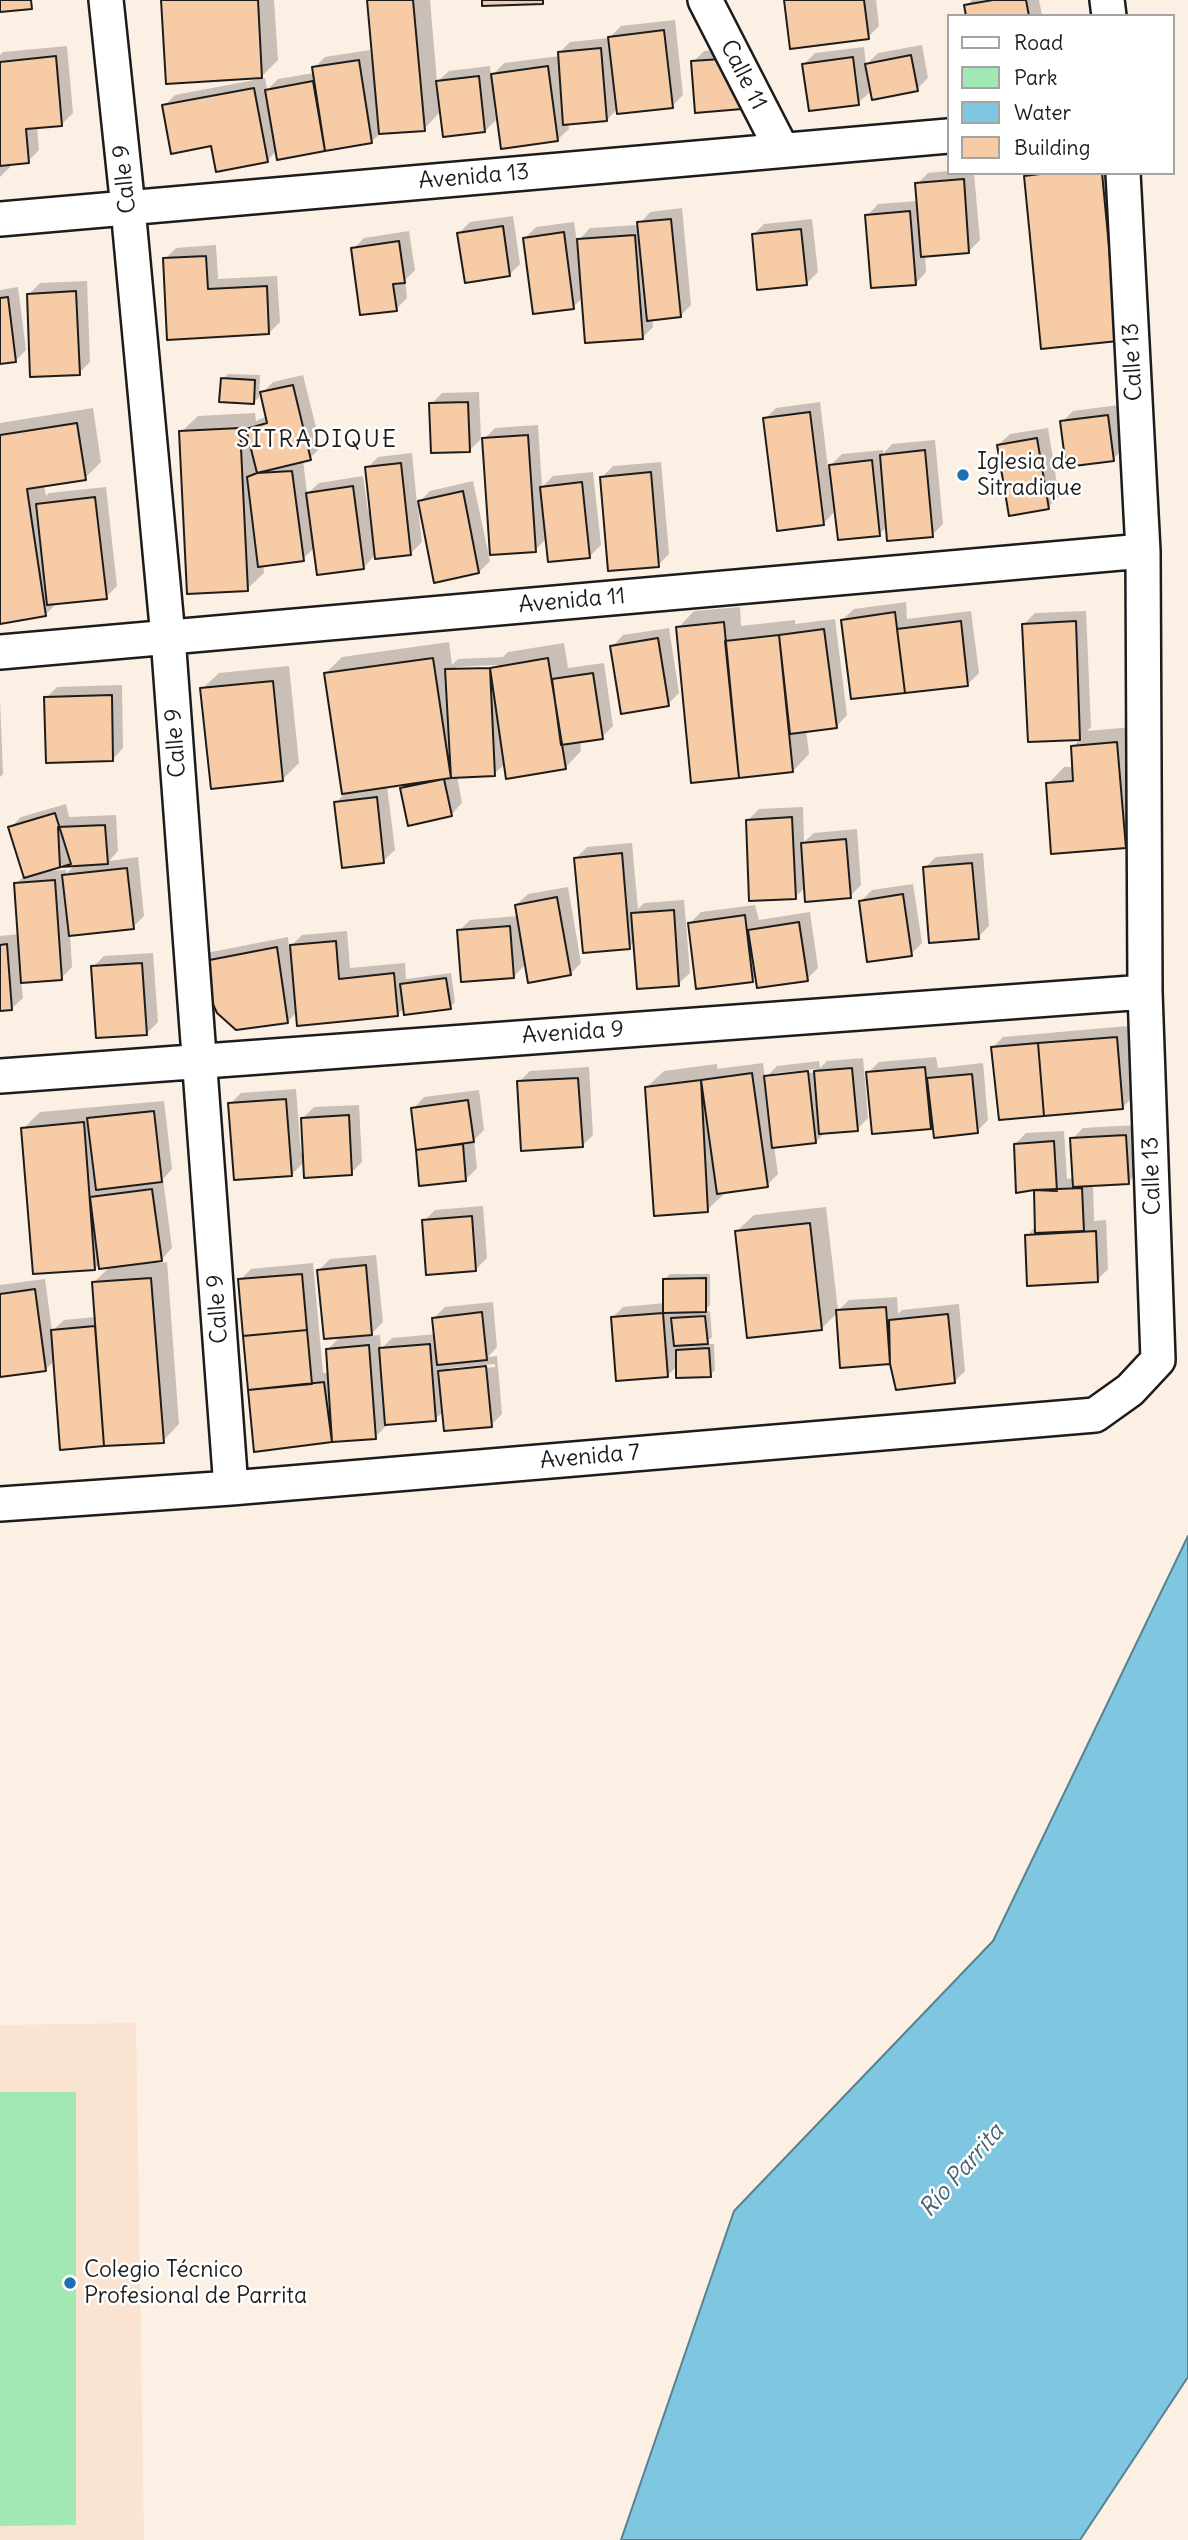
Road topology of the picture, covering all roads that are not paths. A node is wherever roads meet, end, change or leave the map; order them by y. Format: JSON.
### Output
{"nodes":[{"id":1,"x":106,"y":0,"type":"edge"},
{"id":2,"x":705,"y":0,"type":"edge"},
{"id":3,"x":946,"y":136,"type":"edge"},
{"id":4,"x":782,"y":150,"type":"junction"},
{"id":5,"x":1123,"y":175,"type":"edge"},
{"id":6,"x":128,"y":208,"type":"junction"},
{"id":7,"x":0,"y":219,"type":"edge"},
{"id":8,"x":1143,"y":551,"type":"junction"},
{"id":9,"x":168,"y":637,"type":"junction"},
{"id":10,"x":0,"y":652,"type":"edge"},
{"id":11,"x":1145,"y":992,"type":"junction"},
{"id":12,"x":200,"y":1060,"type":"junction"},
{"id":13,"x":0,"y":1076,"type":"edge"},
{"id":14,"x":1158,"y":1360,"type":"joint"},
{"id":15,"x":231,"y":1488,"type":"junction"},
{"id":16,"x":0,"y":1504,"type":"edge"}],
"edges":[{"from":1,"to":6,"type":"street","name":"Calle 9"},
{"from":2,"to":4,"type":"street","name":"Calle 11"},
{"from":3,"to":4,"type":"street","name":"Avenida 13"},
{"from":4,"to":6,"type":"street","name":"Avenida 13"},
{"from":5,"to":8,"type":"street","name":"Calle 13"},
{"from":6,"to":7,"type":"street","name":"Avenida 13"},
{"from":6,"to":9,"type":"street","name":"Calle 9"},
{"from":8,"to":9,"type":"street","name":"Avenida 11"},
{"from":8,"to":11,"type":"street","name":"Calle 13"},
{"from":9,"to":10,"type":"street","name":"Avenida 11"},
{"from":9,"to":12,"type":"street","name":"Calle 9"},
{"from":11,"to":12,"type":"street","name":"Avenida 9"},
{"from":11,"to":14,"type":"street","name":"Calle 13"},
{"from":12,"to":13,"type":"street","name":"Avenida 9"},
{"from":12,"to":15,"type":"street","name":"Calle 9"},
{"from":14,"to":15,"type":"street","name":"Avenida 7"},
{"from":15,"to":16,"type":"street","name":"Avenida 7"}]}
